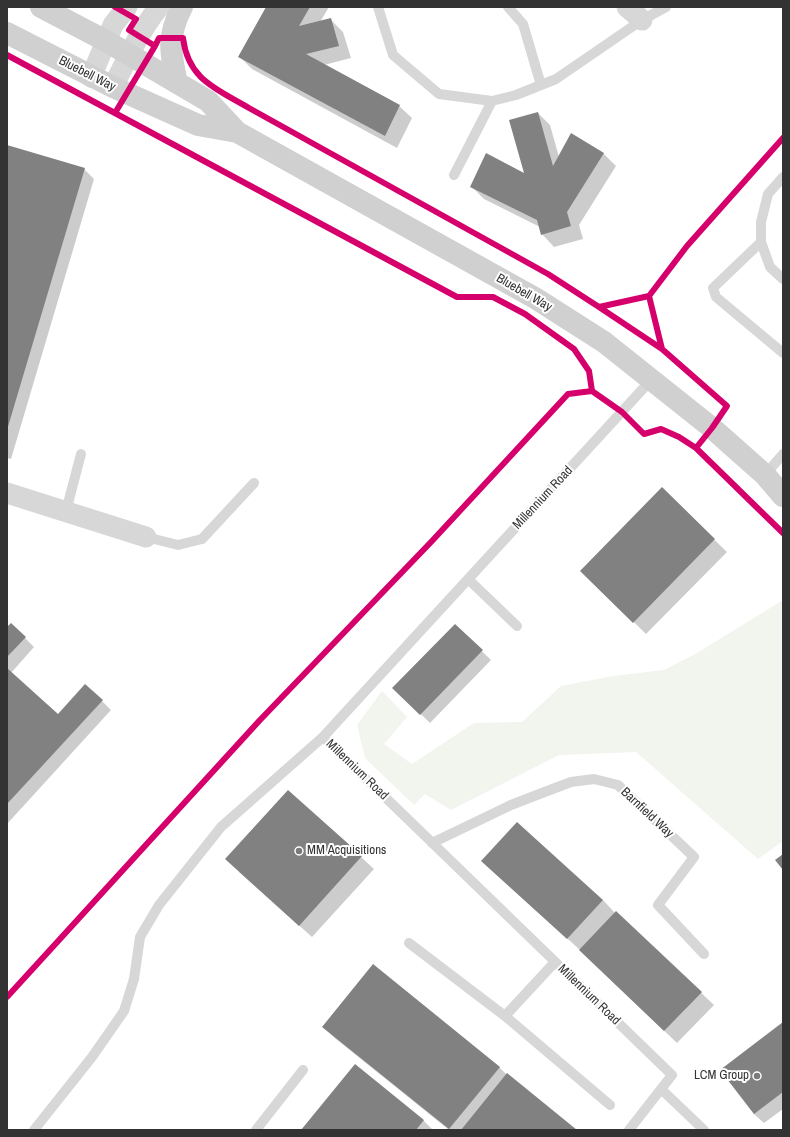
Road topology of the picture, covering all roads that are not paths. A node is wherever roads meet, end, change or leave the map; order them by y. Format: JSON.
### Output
{"nodes":[{"id":1,"x":41,"y":7,"type":"edge"},
{"id":2,"x":127,"y":7,"type":"edge"},
{"id":3,"x":159,"y":7,"type":"edge"},
{"id":4,"x":182,"y":7,"type":"edge"},
{"id":5,"x":378,"y":7,"type":"edge"},
{"id":6,"x":508,"y":7,"type":"edge"},
{"id":7,"x":666,"y":7,"type":"edge"},
{"id":8,"x":635,"y":13,"type":"edge"},
{"id":9,"x":7,"y":33,"type":"edge"},
{"id":10,"x":106,"y":41,"type":"junction"},
{"id":11,"x":129,"y":54,"type":"junction"},
{"id":12,"x":91,"y":77,"type":"junction"},
{"id":13,"x":177,"y":83,"type":"junction"},
{"id":14,"x":540,"y":85,"type":"junction"},
{"id":15,"x":113,"y":88,"type":"junction"},
{"id":16,"x":492,"y":101,"type":"junction"},
{"id":17,"x":237,"y":132,"type":"junction"},
{"id":18,"x":454,"y":175,"type":"dead end"},
{"id":19,"x":783,"y":177,"type":"edge"},
{"id":20,"x":761,"y":242,"type":"junction"},
{"id":21,"x":783,"y":279,"type":"edge"},
{"id":22,"x":783,"y":353,"type":"edge"},
{"id":23,"x":651,"y":380,"type":"junction"},
{"id":24,"x":81,"y":454,"type":"dead end"},
{"id":25,"x":783,"y":454,"type":"edge"},
{"id":26,"x":764,"y":475,"type":"junction"},
{"id":27,"x":254,"y":483,"type":"dead end"},
{"id":28,"x":7,"y":492,"type":"edge"},
{"id":29,"x":783,"y":496,"type":"edge"},
{"id":30,"x":66,"y":511,"type":"junction"},
{"id":31,"x":146,"y":537,"type":"joint"},
{"id":32,"x":468,"y":579,"type":"junction"},
{"id":33,"x":517,"y":626,"type":"dead end"},
{"id":34,"x":322,"y":737,"type":"junction"},
{"id":35,"x":432,"y":843,"type":"junction"},
{"id":36,"x":408,"y":943,"type":"dead end"},
{"id":37,"x":704,"y":954,"type":"dead end"},
{"id":38,"x":555,"y":962,"type":"junction"},
{"id":39,"x":505,"y":1016,"type":"junction"},
{"id":40,"x":303,"y":1070,"type":"dead end"},
{"id":41,"x":661,"y":1089,"type":"junction"},
{"id":42,"x":610,"y":1105,"type":"dead end"},
{"id":43,"x":34,"y":1130,"type":"edge"},
{"id":44,"x":256,"y":1130,"type":"edge"},
{"id":45,"x":629,"y":1130,"type":"edge"},
{"id":46,"x":704,"y":1130,"type":"edge"}],
"edges":[{"from":1,"to":10,"type":"main road","name":"Bluebell Way"},
{"from":2,"to":10,"type":"street"},
{"from":3,"to":11,"type":"street"},
{"from":4,"to":13,"type":"main road"},
{"from":5,"to":16,"type":"lane"},
{"from":6,"to":14,"type":"lane"},
{"from":7,"to":8,"type":"lane"},
{"from":8,"to":14,"type":"lane"},
{"from":9,"to":12,"type":"main road","name":"Bluebell Way"},
{"from":10,"to":11,"type":"main road","name":"Bluebell Way"},
{"from":10,"to":12,"type":"street"},
{"from":11,"to":13,"type":"main road","name":"Bluebell Way"},
{"from":11,"to":15,"type":"street"},
{"from":12,"to":15,"type":"main road","name":"Bluebell Way"},
{"from":13,"to":17,"type":"main road","name":"Bluebell Way"},
{"from":14,"to":16,"type":"lane"},
{"from":15,"to":17,"type":"main road","name":"Bluebell Way"},
{"from":16,"to":18,"type":"lane"},
{"from":17,"to":23,"type":"main road","name":"Bluebell Way"},
{"from":19,"to":20,"type":"lane"},
{"from":20,"to":21,"type":"lane"},
{"from":20,"to":22,"type":"lane"},
{"from":23,"to":26,"type":"main road","name":"Bluebell Way"},
{"from":23,"to":32,"type":"lane","name":"Millennium Road"},
{"from":24,"to":30,"type":"lane"},
{"from":25,"to":26,"type":"lane"},
{"from":26,"to":29,"type":"main road","name":"Bluebell Way"},
{"from":27,"to":31,"type":"lane"},
{"from":28,"to":30,"type":"street"},
{"from":30,"to":31,"type":"street"},
{"from":32,"to":33,"type":"lane"},
{"from":32,"to":34,"type":"lane","name":"Millennium Road"},
{"from":34,"to":35,"type":"lane","name":"Millennium Road"},
{"from":34,"to":43,"type":"lane"},
{"from":35,"to":37,"type":"lane","name":"Barnfield Way"},
{"from":35,"to":38,"type":"lane","name":"Millennium Road"},
{"from":36,"to":39,"type":"lane"},
{"from":38,"to":39,"type":"lane"},
{"from":38,"to":41,"type":"lane","name":"Millennium Road"},
{"from":39,"to":42,"type":"lane"},
{"from":40,"to":44,"type":"lane"},
{"from":41,"to":45,"type":"lane","name":"Millennium Road"},
{"from":41,"to":46,"type":"lane"}]}
